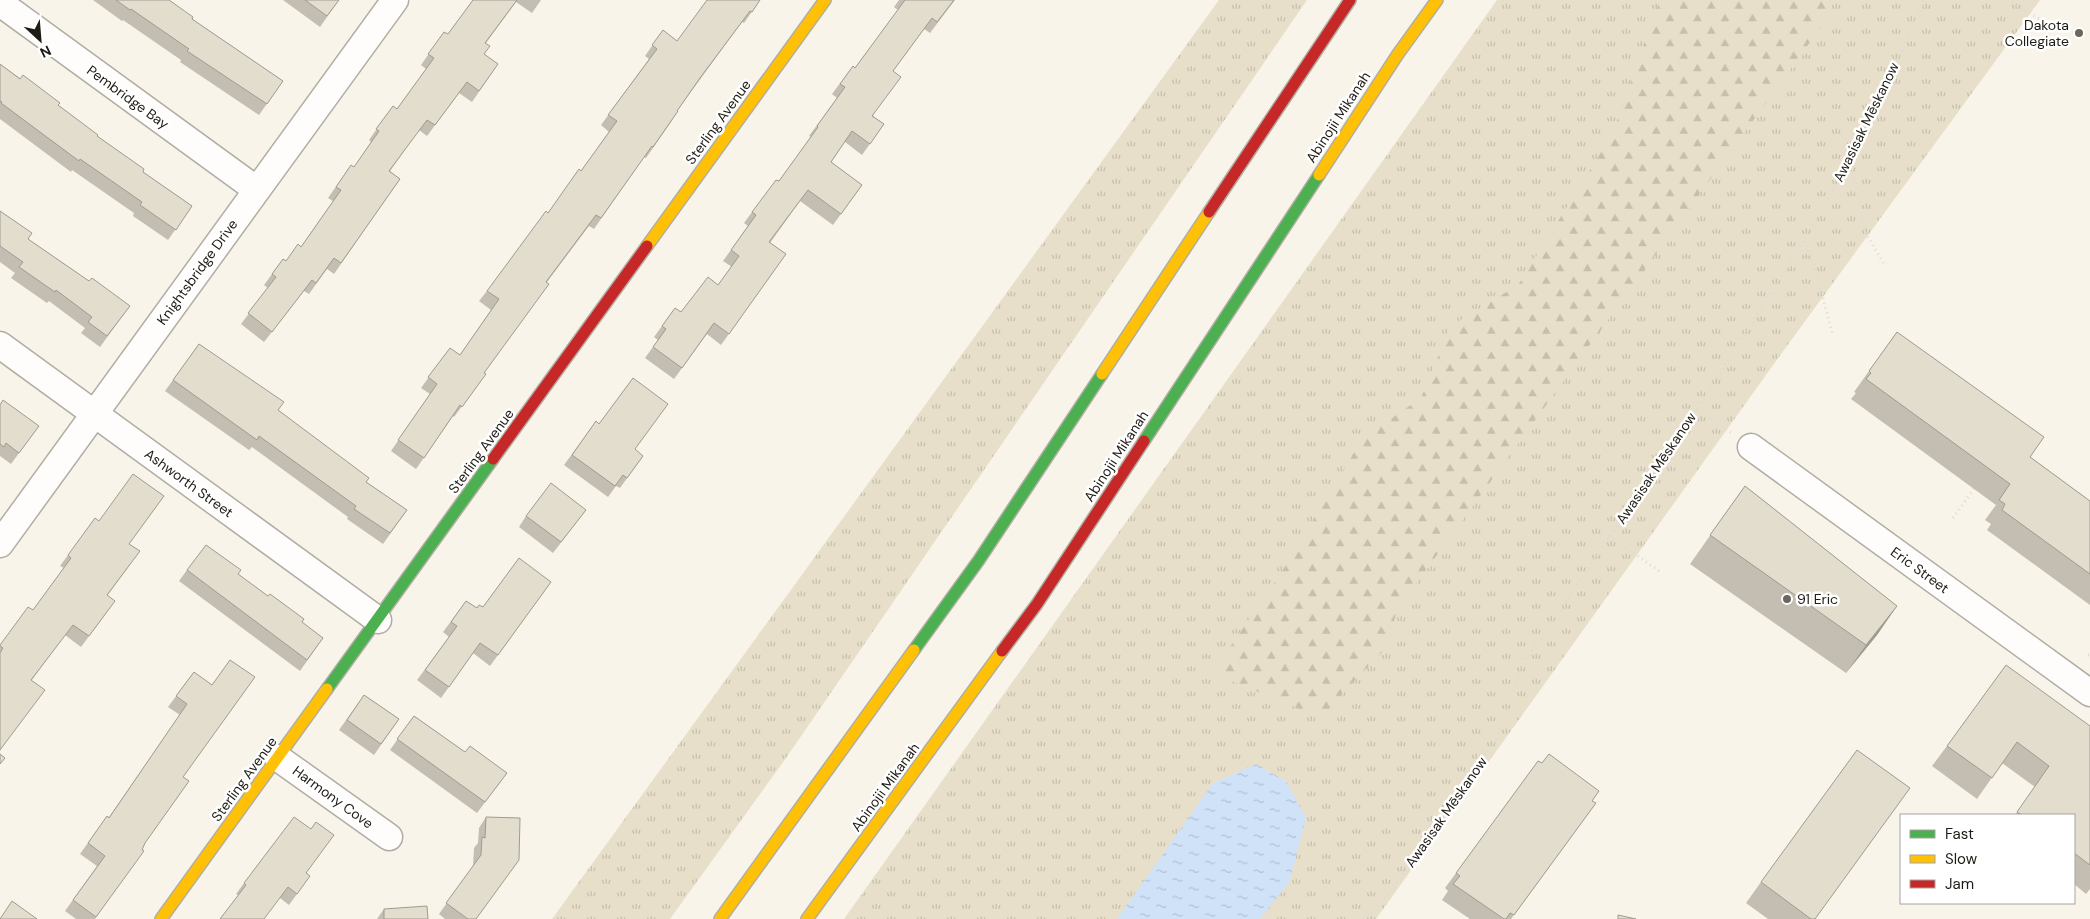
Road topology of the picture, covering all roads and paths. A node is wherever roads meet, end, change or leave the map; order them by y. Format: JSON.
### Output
{"nodes":[{"id":1,"x":396,"y":0,"type":"edge"},
{"id":2,"x":825,"y":0,"type":"edge"},
{"id":3,"x":1350,"y":0,"type":"edge"},
{"id":4,"x":1437,"y":0,"type":"edge"},
{"id":5,"x":1926,"y":0,"type":"edge"},
{"id":6,"x":2008,"y":0,"type":"edge"},
{"id":7,"x":0,"y":3,"type":"edge"},
{"id":8,"x":2050,"y":36,"type":"dead end"},
{"id":9,"x":1849,"y":158,"type":"junction"},
{"id":10,"x":257,"y":190,"type":"junction"},
{"id":11,"x":1804,"y":241,"type":"junction"},
{"id":12,"x":1884,"y":264,"type":"dead end"},
{"id":13,"x":1833,"y":334,"type":"dead end"},
{"id":14,"x":0,"y":345,"type":"edge"},
{"id":15,"x":1696,"y":409,"type":"junction"},
{"id":16,"x":94,"y":414,"type":"junction"},
{"id":17,"x":1751,"y":448,"type":"joint"},
{"id":18,"x":1974,"y":489,"type":"dead end"},
{"id":19,"x":1953,"y":518,"type":"dead end"},
{"id":20,"x":1610,"y":536,"type":"junction"},
{"id":21,"x":0,"y":544,"type":"edge"},
{"id":22,"x":1662,"y":573,"type":"dead end"},
{"id":23,"x":378,"y":620,"type":"junction"},
{"id":24,"x":2090,"y":692,"type":"edge"},
{"id":25,"x":278,"y":758,"type":"junction"},
{"id":26,"x":388,"y":837,"type":"dead end"},
{"id":27,"x":161,"y":919,"type":"edge"},
{"id":28,"x":720,"y":919,"type":"edge"},
{"id":29,"x":808,"y":919,"type":"edge"},
{"id":30,"x":1364,"y":919,"type":"edge"}],
"edges":[{"from":1,"to":10,"type":"street","name":"Knightsbridge Drive"},
{"from":2,"to":23,"type":"main road","name":"Sterling Avenue"},
{"from":3,"to":28,"type":"main road"},
{"from":4,"to":29,"type":"main road","name":"Abinojii Mikanah"},
{"from":5,"to":9,"type":"path","name":"Awasisak Mēskanow"},
{"from":6,"to":8,"type":"path"},
{"from":7,"to":10,"type":"street","name":"Pembridge Bay"},
{"from":9,"to":11,"type":"path","name":"Awasisak Mēskanow"},
{"from":9,"to":12,"type":"path"},
{"from":10,"to":16,"type":"street","name":"Knightsbridge Drive"},
{"from":11,"to":13,"type":"path"},
{"from":11,"to":15,"type":"path","name":"Awasisak Mēskanow"},
{"from":14,"to":16,"type":"street","name":"Ashworth Street"},
{"from":15,"to":17,"type":"path"},
{"from":15,"to":20,"type":"path","name":"Awasisak Mēskanow"},
{"from":16,"to":21,"type":"street","name":"Knightsbridge Drive"},
{"from":16,"to":23,"type":"street","name":"Ashworth Street"},
{"from":17,"to":24,"type":"street","name":"Eric Street"},
{"from":18,"to":19,"type":"path"},
{"from":20,"to":22,"type":"path"},
{"from":20,"to":30,"type":"path","name":"Awasisak Mēskanow"},
{"from":23,"to":25,"type":"main road","name":"Sterling Avenue"},
{"from":25,"to":26,"type":"street","name":"Harmony Cove"},
{"from":25,"to":27,"type":"main road","name":"Sterling Avenue"}]}
